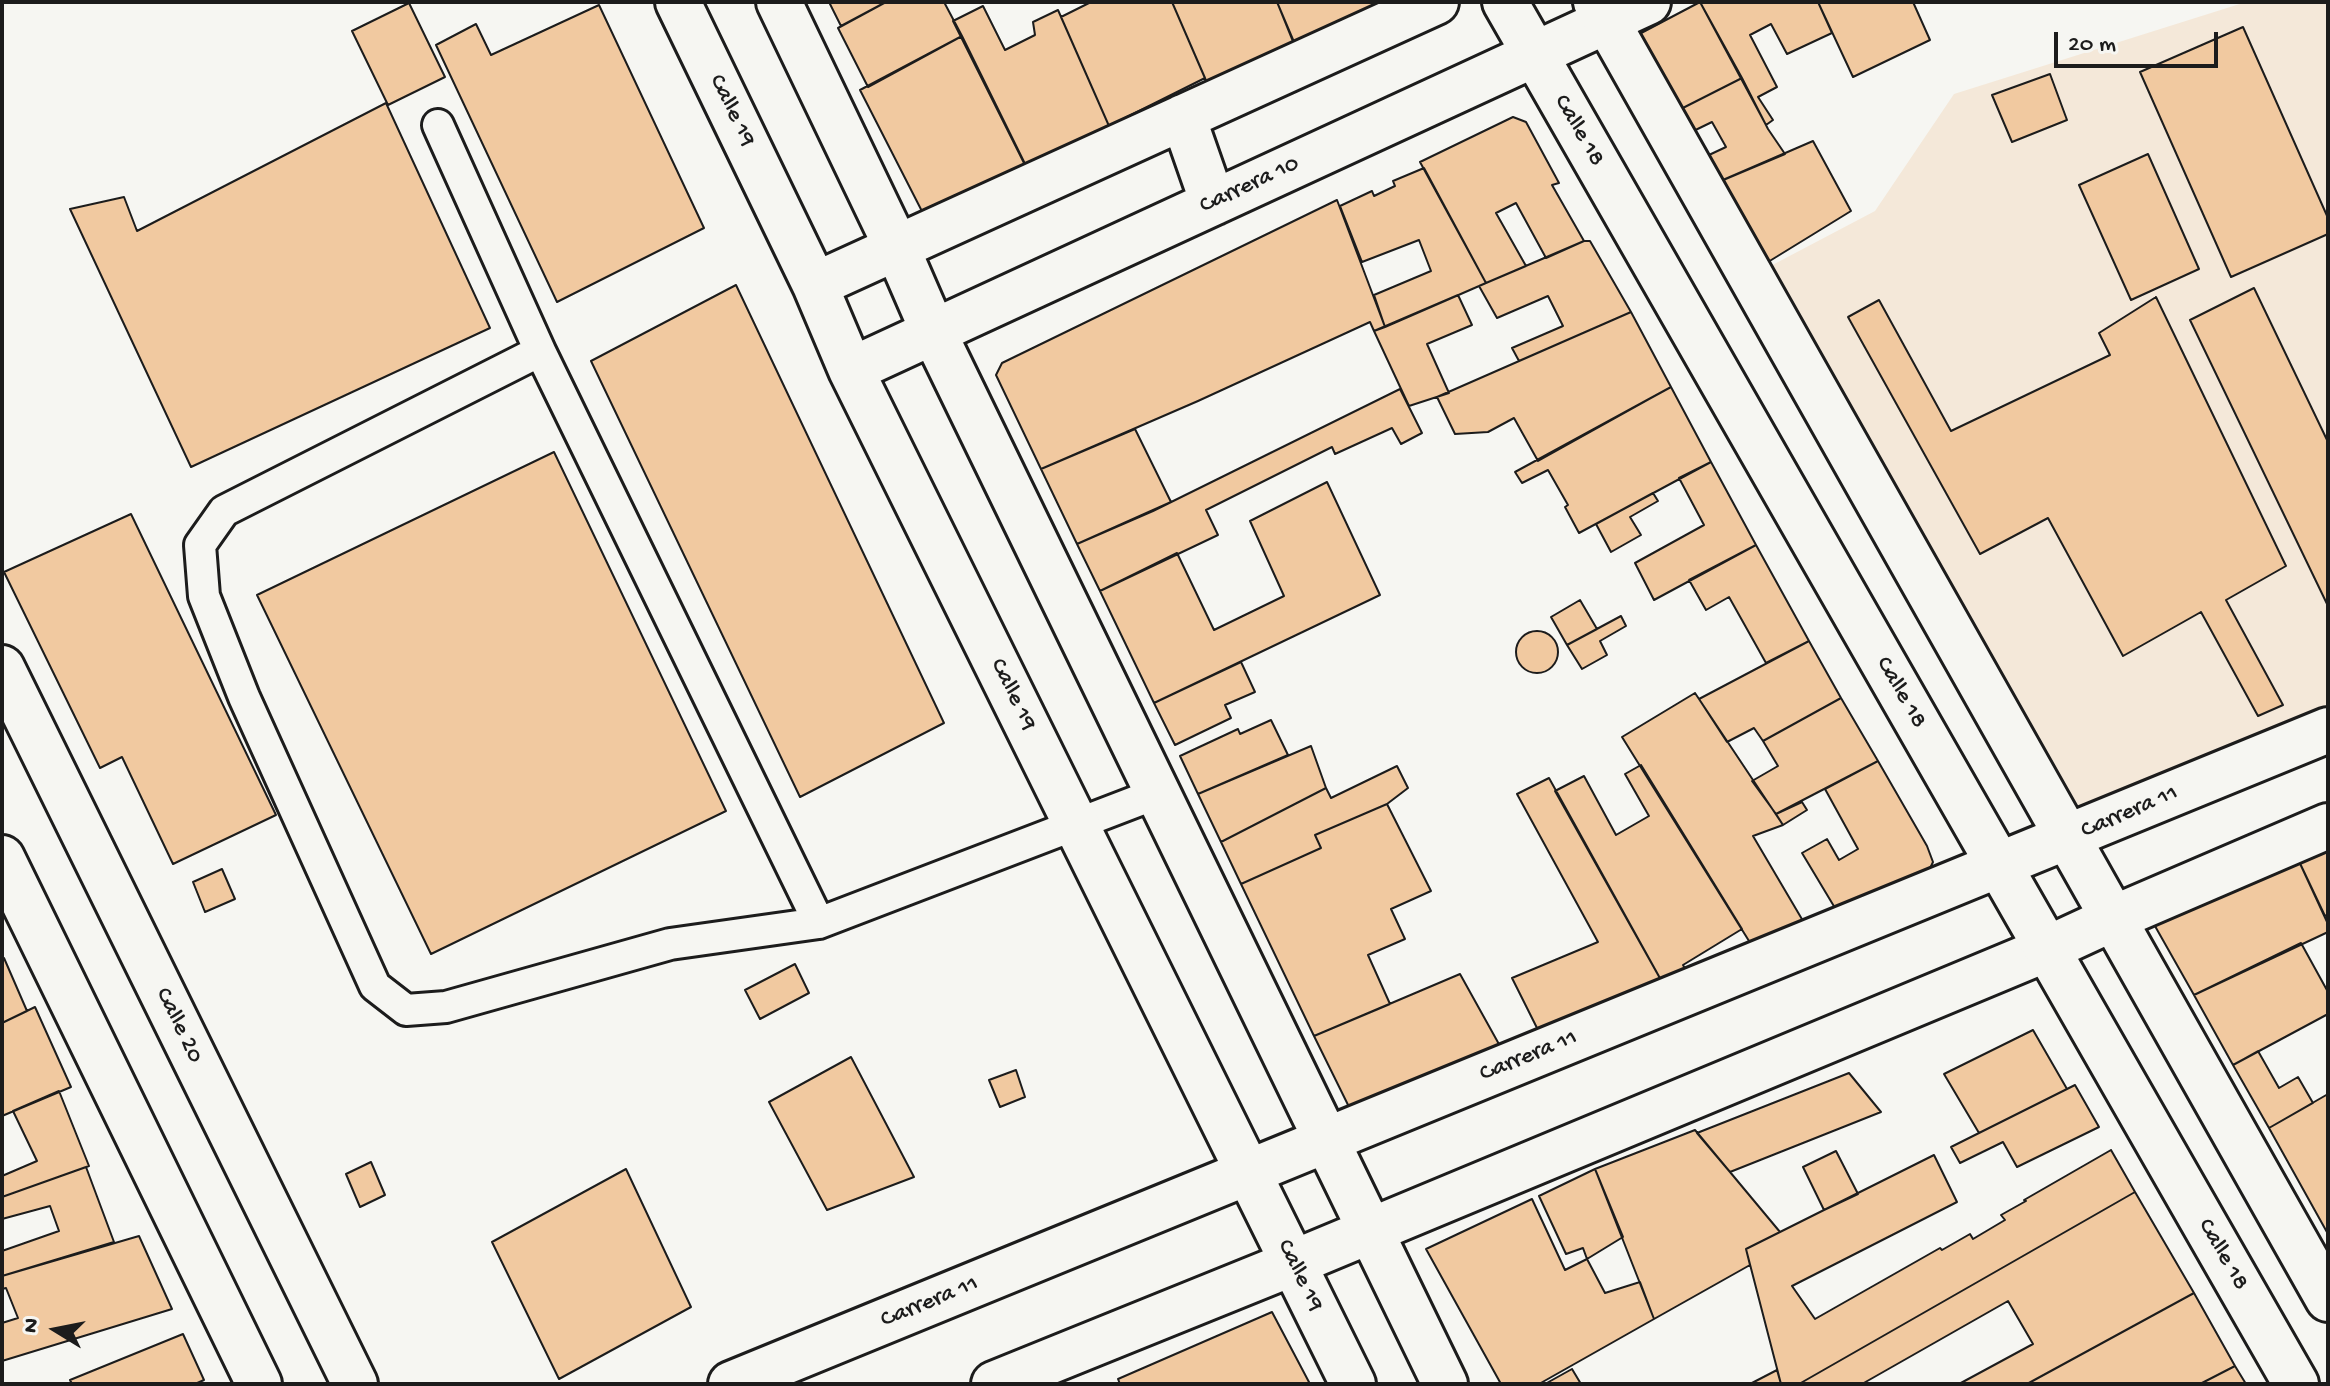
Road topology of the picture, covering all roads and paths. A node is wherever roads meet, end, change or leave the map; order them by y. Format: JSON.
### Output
{"nodes":[{"id":1,"x":678,"y":2,"type":"edge"},
{"id":2,"x":779,"y":2,"type":"edge"},
{"id":3,"x":1436,"y":2,"type":"edge"},
{"id":4,"x":1505,"y":2,"type":"edge"},
{"id":5,"x":1648,"y":2,"type":"edge"},
{"id":6,"x":1602,"y":11,"type":"edge"},
{"id":7,"x":1535,"y":54,"type":"junction"},
{"id":8,"x":1183,"y":117,"type":"junction"},
{"id":9,"x":438,"y":125,"type":"dead end"},
{"id":10,"x":1213,"y":203,"type":"junction"},
{"id":11,"x":897,"y":248,"type":"junction"},
{"id":12,"x":815,"y":285,"type":"junction"},
{"id":13,"x":933,"y":331,"type":"junction"},
{"id":14,"x":540,"y":351,"type":"junction"},
{"id":15,"x":851,"y":370,"type":"junction"},
{"id":16,"x":5,"y":682,"type":"edge"},
{"id":17,"x":2328,"y":730,"type":"edge"},
{"id":18,"x":1158,"y":793,"type":"junction"},
{"id":19,"x":1076,"y":824,"type":"junction"},
{"id":20,"x":2328,"y":826,"type":"edge"},
{"id":21,"x":2069,"y":839,"type":"junction"},
{"id":22,"x":2,"y":858,"type":"edge"},
{"id":23,"x":1999,"y":865,"type":"junction"},
{"id":24,"x":2114,"y":918,"type":"junction"},
{"id":25,"x":819,"y":923,"type":"junction"},
{"id":26,"x":2047,"y":949,"type":"junction"},
{"id":27,"x":1326,"y":1140,"type":"junction"},
{"id":28,"x":1249,"y":1173,"type":"junction"},
{"id":29,"x":1370,"y":1230,"type":"junction"},
{"id":30,"x":1293,"y":1263,"type":"junction"},
{"id":31,"x":2328,"y":1299,"type":"edge"},
{"id":32,"x":259,"y":1384,"type":"edge"},
{"id":33,"x":355,"y":1384,"type":"edge"},
{"id":34,"x":731,"y":1384,"type":"edge"},
{"id":35,"x":994,"y":1384,"type":"edge"},
{"id":36,"x":1353,"y":1384,"type":"edge"},
{"id":37,"x":1445,"y":1384,"type":"edge"},
{"id":38,"x":2296,"y":1384,"type":"edge"}],
"edges":[{"from":1,"to":12,"type":"street","name":"Calle 19"},
{"from":2,"to":11,"type":"street"},
{"from":3,"to":8,"type":"street"},
{"from":4,"to":7,"type":"street","name":"Calle 18"},
{"from":5,"to":6,"type":"street","name":"Carrera 10"},
{"from":6,"to":7,"type":"street","name":"Carrera 10"},
{"from":6,"to":21,"type":"street"},
{"from":7,"to":10,"type":"street","name":"Carrera 10"},
{"from":7,"to":23,"type":"street","name":"Calle 18"},
{"from":8,"to":10,"type":"street"},
{"from":8,"to":11,"type":"street"},
{"from":9,"to":14,"type":"lane"},
{"from":10,"to":13,"type":"street","name":"Carrera 10"},
{"from":11,"to":12,"type":"street"},
{"from":11,"to":13,"type":"street"},
{"from":12,"to":15,"type":"street","name":"Calle 19"},
{"from":13,"to":15,"type":"street","name":"Carrera 10"},
{"from":13,"to":18,"type":"street"},
{"from":14,"to":25,"type":"lane"},
{"from":14,"to":25,"type":"lane"},
{"from":15,"to":19,"type":"street","name":"Calle 19"},
{"from":16,"to":33,"type":"street","name":"Calle 20"},
{"from":17,"to":21,"type":"street","name":"Carrera 11"},
{"from":18,"to":19,"type":"lane"},
{"from":18,"to":27,"type":"street"},
{"from":19,"to":25,"type":"lane"},
{"from":19,"to":28,"type":"street","name":"Calle 19"},
{"from":20,"to":24,"type":"street"},
{"from":21,"to":23,"type":"street","name":"Carrera 11"},
{"from":21,"to":24,"type":"street"},
{"from":22,"to":32,"type":"street"},
{"from":23,"to":26,"type":"street","name":"Calle 18"},
{"from":23,"to":27,"type":"street","name":"Carrera 11"},
{"from":24,"to":26,"type":"street"},
{"from":24,"to":31,"type":"street"},
{"from":26,"to":29,"type":"street"},
{"from":26,"to":38,"type":"street","name":"Calle 18"},
{"from":27,"to":28,"type":"street","name":"Carrera 11"},
{"from":27,"to":29,"type":"street"},
{"from":28,"to":30,"type":"street","name":"Calle 19"},
{"from":28,"to":34,"type":"street","name":"Carrera 11"},
{"from":29,"to":30,"type":"street"},
{"from":29,"to":37,"type":"street"},
{"from":30,"to":35,"type":"street"},
{"from":30,"to":36,"type":"street","name":"Calle 19"}]}
